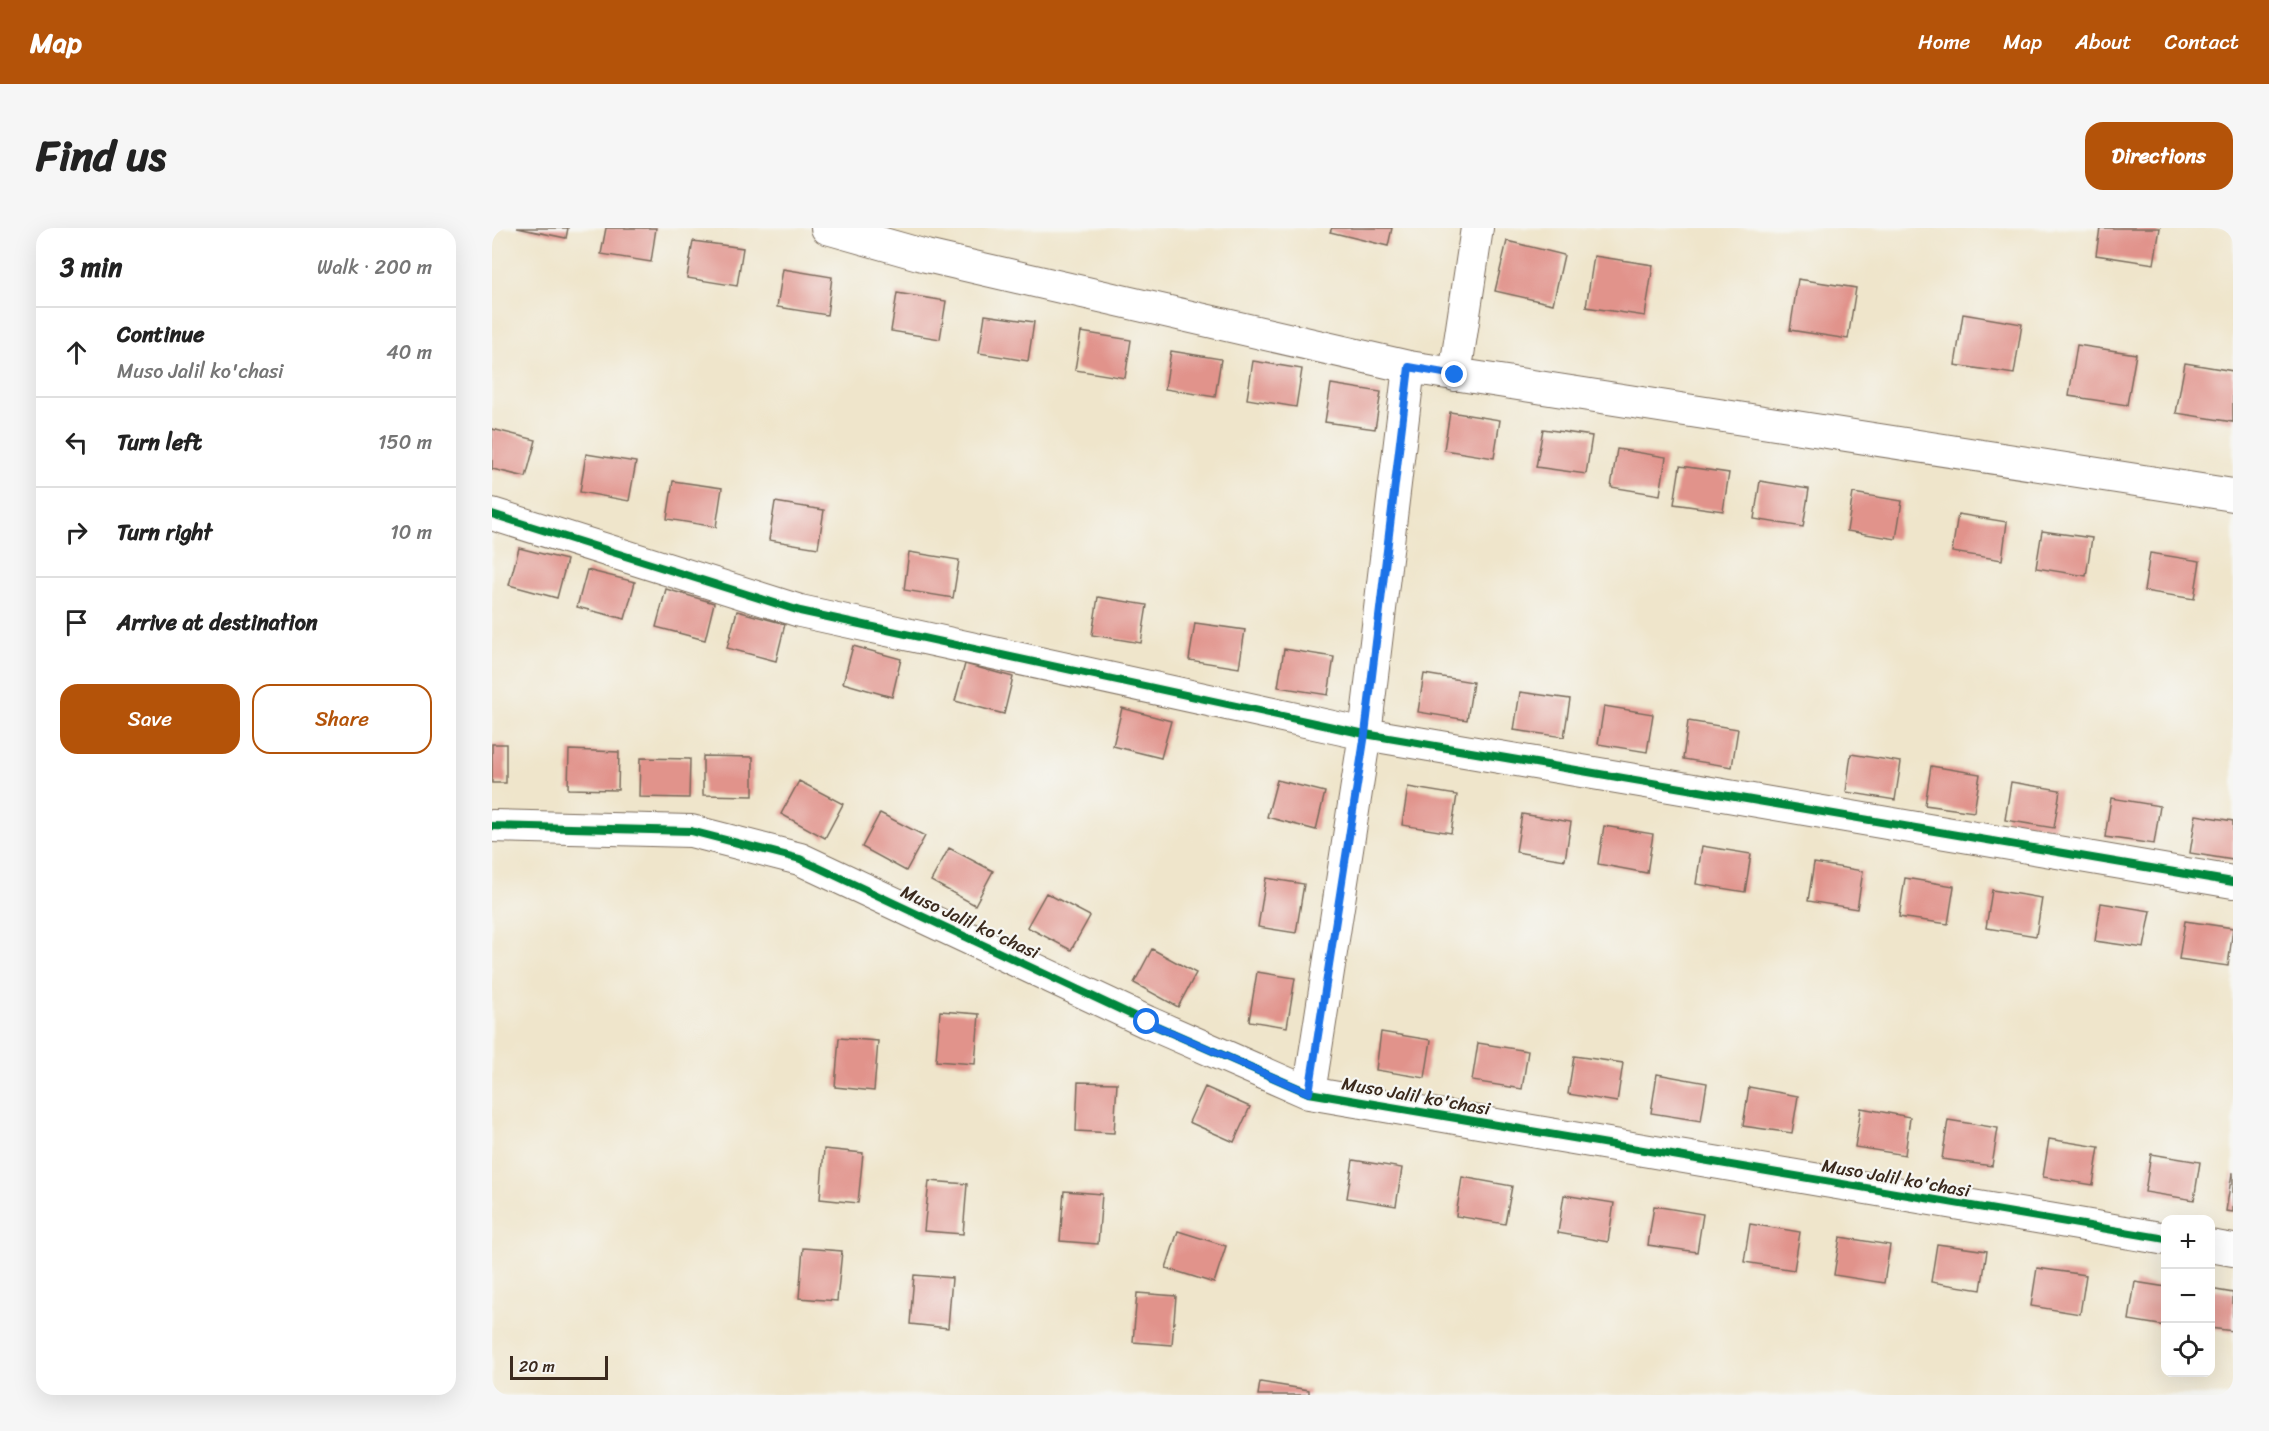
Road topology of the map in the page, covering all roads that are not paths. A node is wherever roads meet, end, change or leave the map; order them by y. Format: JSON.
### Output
{"nodes":[{"id":1,"x":827,"y":228,"type":"edge"},
{"id":2,"x":1477,"y":228,"type":"edge"},
{"id":3,"x":1409,"y":367,"type":"junction"},
{"id":4,"x":1455,"y":375,"type":"junction"},
{"id":5,"x":2233,"y":495,"type":"edge"},
{"id":6,"x":492,"y":514,"type":"edge"},
{"id":7,"x":1365,"y":734,"type":"junction"},
{"id":8,"x":492,"y":826,"type":"edge"},
{"id":9,"x":2233,"y":882,"type":"edge"},
{"id":10,"x":1309,"y":1093,"type":"junction"},
{"id":11,"x":2161,"y":1238,"type":"edge"},
{"id":12,"x":2215,"y":1247,"type":"edge"},
{"id":13,"x":2233,"y":1250,"type":"edge"}],
"edges":[{"from":1,"to":3,"type":"street"},
{"from":2,"to":4,"type":"street"},
{"from":3,"to":4,"type":"street"},
{"from":3,"to":7,"type":"street"},
{"from":4,"to":5,"type":"street"},
{"from":6,"to":7,"type":"street"},
{"from":7,"to":9,"type":"street"},
{"from":7,"to":10,"type":"street"},
{"from":8,"to":10,"type":"street","name":"Muso Jalil ko'chasi"},
{"from":10,"to":11,"type":"street","name":"Muso Jalil ko'chasi"},
{"from":12,"to":13,"type":"street"}]}
